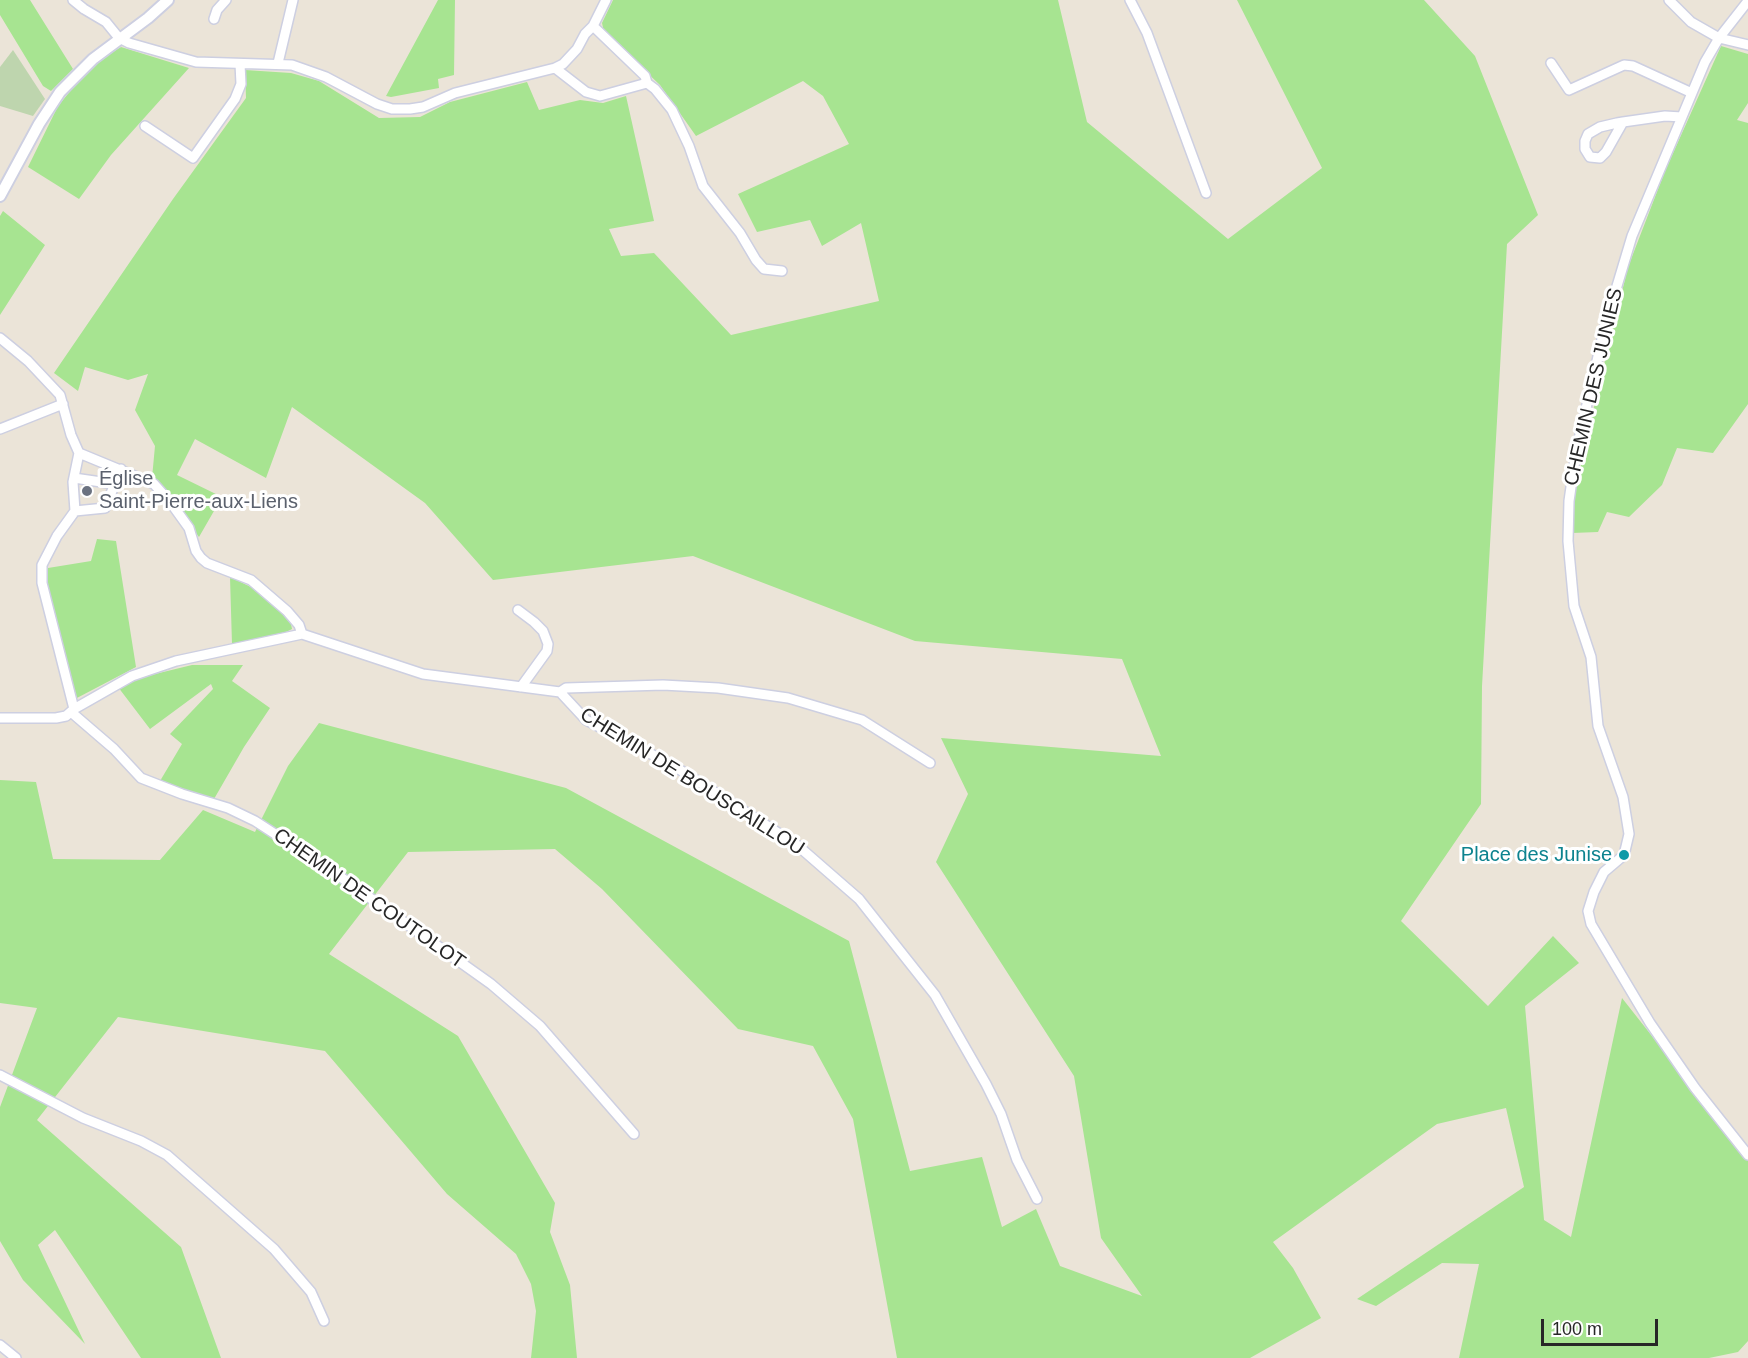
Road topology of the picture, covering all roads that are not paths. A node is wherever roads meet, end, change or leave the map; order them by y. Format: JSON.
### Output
{"nodes":[{"id":1,"x":73,"y":0,"type":"edge"},
{"id":2,"x":168,"y":0,"type":"edge"},
{"id":3,"x":226,"y":0,"type":"edge"},
{"id":4,"x":293,"y":0,"type":"edge"},
{"id":5,"x":606,"y":0,"type":"edge"},
{"id":6,"x":1130,"y":0,"type":"edge"},
{"id":7,"x":1669,"y":0,"type":"edge"},
{"id":8,"x":1748,"y":2,"type":"edge"},
{"id":9,"x":214,"y":19,"type":"dead end"},
{"id":10,"x":593,"y":26,"type":"junction"},
{"id":11,"x":119,"y":38,"type":"junction"},
{"id":12,"x":1719,"y":38,"type":"junction"},
{"id":13,"x":1748,"y":45,"type":"edge"},
{"id":14,"x":278,"y":63,"type":"junction"},
{"id":15,"x":1551,"y":63,"type":"dead end"},
{"id":16,"x":240,"y":64,"type":"junction"},
{"id":17,"x":555,"y":68,"type":"junction"},
{"id":18,"x":646,"y":83,"type":"junction"},
{"id":19,"x":1692,"y":93,"type":"junction"},
{"id":20,"x":1682,"y":117,"type":"junction"},
{"id":21,"x":1623,"y":122,"type":"junction"},
{"id":22,"x":145,"y":126,"type":"dead end"},
{"id":23,"x":1206,"y":193,"type":"dead end"},
{"id":24,"x":0,"y":196,"type":"edge"},
{"id":25,"x":782,"y":271,"type":"dead end"},
{"id":26,"x":0,"y":338,"type":"edge"},
{"id":27,"x":63,"y":404,"type":"junction"},
{"id":28,"x":0,"y":429,"type":"edge"},
{"id":29,"x":79,"y":453,"type":"junction"},
{"id":30,"x":121,"y":469,"type":"junction"},
{"id":31,"x":74,"y":478,"type":"junction"},
{"id":32,"x":115,"y":484,"type":"junction"},
{"id":33,"x":75,"y":511,"type":"junction"},
{"id":34,"x":518,"y":610,"type":"dead end"},
{"id":35,"x":302,"y":634,"type":"junction"},
{"id":36,"x":521,"y":687,"type":"junction"},
{"id":37,"x":560,"y":692,"type":"junction"},
{"id":38,"x":72,"y":711,"type":"junction"},
{"id":39,"x":0,"y":718,"type":"edge"},
{"id":40,"x":930,"y":763,"type":"dead end"},
{"id":41,"x":0,"y":1075,"type":"edge"},
{"id":42,"x":634,"y":1134,"type":"dead end"},
{"id":43,"x":1748,"y":1155,"type":"edge"},
{"id":44,"x":1036,"y":1199,"type":"dead end"},
{"id":45,"x":324,"y":1322,"type":"dead end"},
{"id":46,"x":0,"y":1345,"type":"edge"},
{"id":47,"x":16,"y":1358,"type":"edge"}],
"edges":[{"from":1,"to":11,"type":"street"},
{"from":2,"to":11,"type":"street"},
{"from":3,"to":9,"type":"street"},
{"from":4,"to":14,"type":"street"},
{"from":5,"to":10,"type":"street"},
{"from":6,"to":23,"type":"street"},
{"from":7,"to":12,"type":"street"},
{"from":8,"to":12,"type":"street","name":"CHEMIN DES JUNIES"},
{"from":10,"to":17,"type":"street"},
{"from":10,"to":18,"type":"street"},
{"from":11,"to":16,"type":"street"},
{"from":11,"to":24,"type":"street"},
{"from":12,"to":13,"type":"street"},
{"from":12,"to":19,"type":"street","name":"CHEMIN DES JUNIES"},
{"from":14,"to":16,"type":"street"},
{"from":14,"to":17,"type":"street"},
{"from":15,"to":19,"type":"street"},
{"from":16,"to":22,"type":"street"},
{"from":17,"to":18,"type":"street"},
{"from":18,"to":25,"type":"street"},
{"from":19,"to":20,"type":"street","name":"CHEMIN DES JUNIES"},
{"from":20,"to":21,"type":"street"},
{"from":20,"to":43,"type":"street","name":"CHEMIN DES JUNIES"},
{"from":21,"to":21,"type":"street"},
{"from":26,"to":27,"type":"street"},
{"from":27,"to":28,"type":"street"},
{"from":27,"to":29,"type":"street"},
{"from":29,"to":30,"type":"street"},
{"from":29,"to":31,"type":"street"},
{"from":30,"to":32,"type":"street"},
{"from":30,"to":35,"type":"street"},
{"from":31,"to":32,"type":"street"},
{"from":31,"to":33,"type":"street"},
{"from":32,"to":33,"type":"street"},
{"from":33,"to":38,"type":"street"},
{"from":34,"to":36,"type":"street"},
{"from":35,"to":36,"type":"street"},
{"from":35,"to":38,"type":"street"},
{"from":36,"to":37,"type":"street"},
{"from":37,"to":40,"type":"street"},
{"from":37,"to":44,"type":"street","name":"CHEMIN DE BOUSCAILLOU"},
{"from":38,"to":39,"type":"street"},
{"from":38,"to":42,"type":"street","name":"CHEMIN DE COUTOLOT"},
{"from":41,"to":45,"type":"street"},
{"from":46,"to":47,"type":"street"}]}
